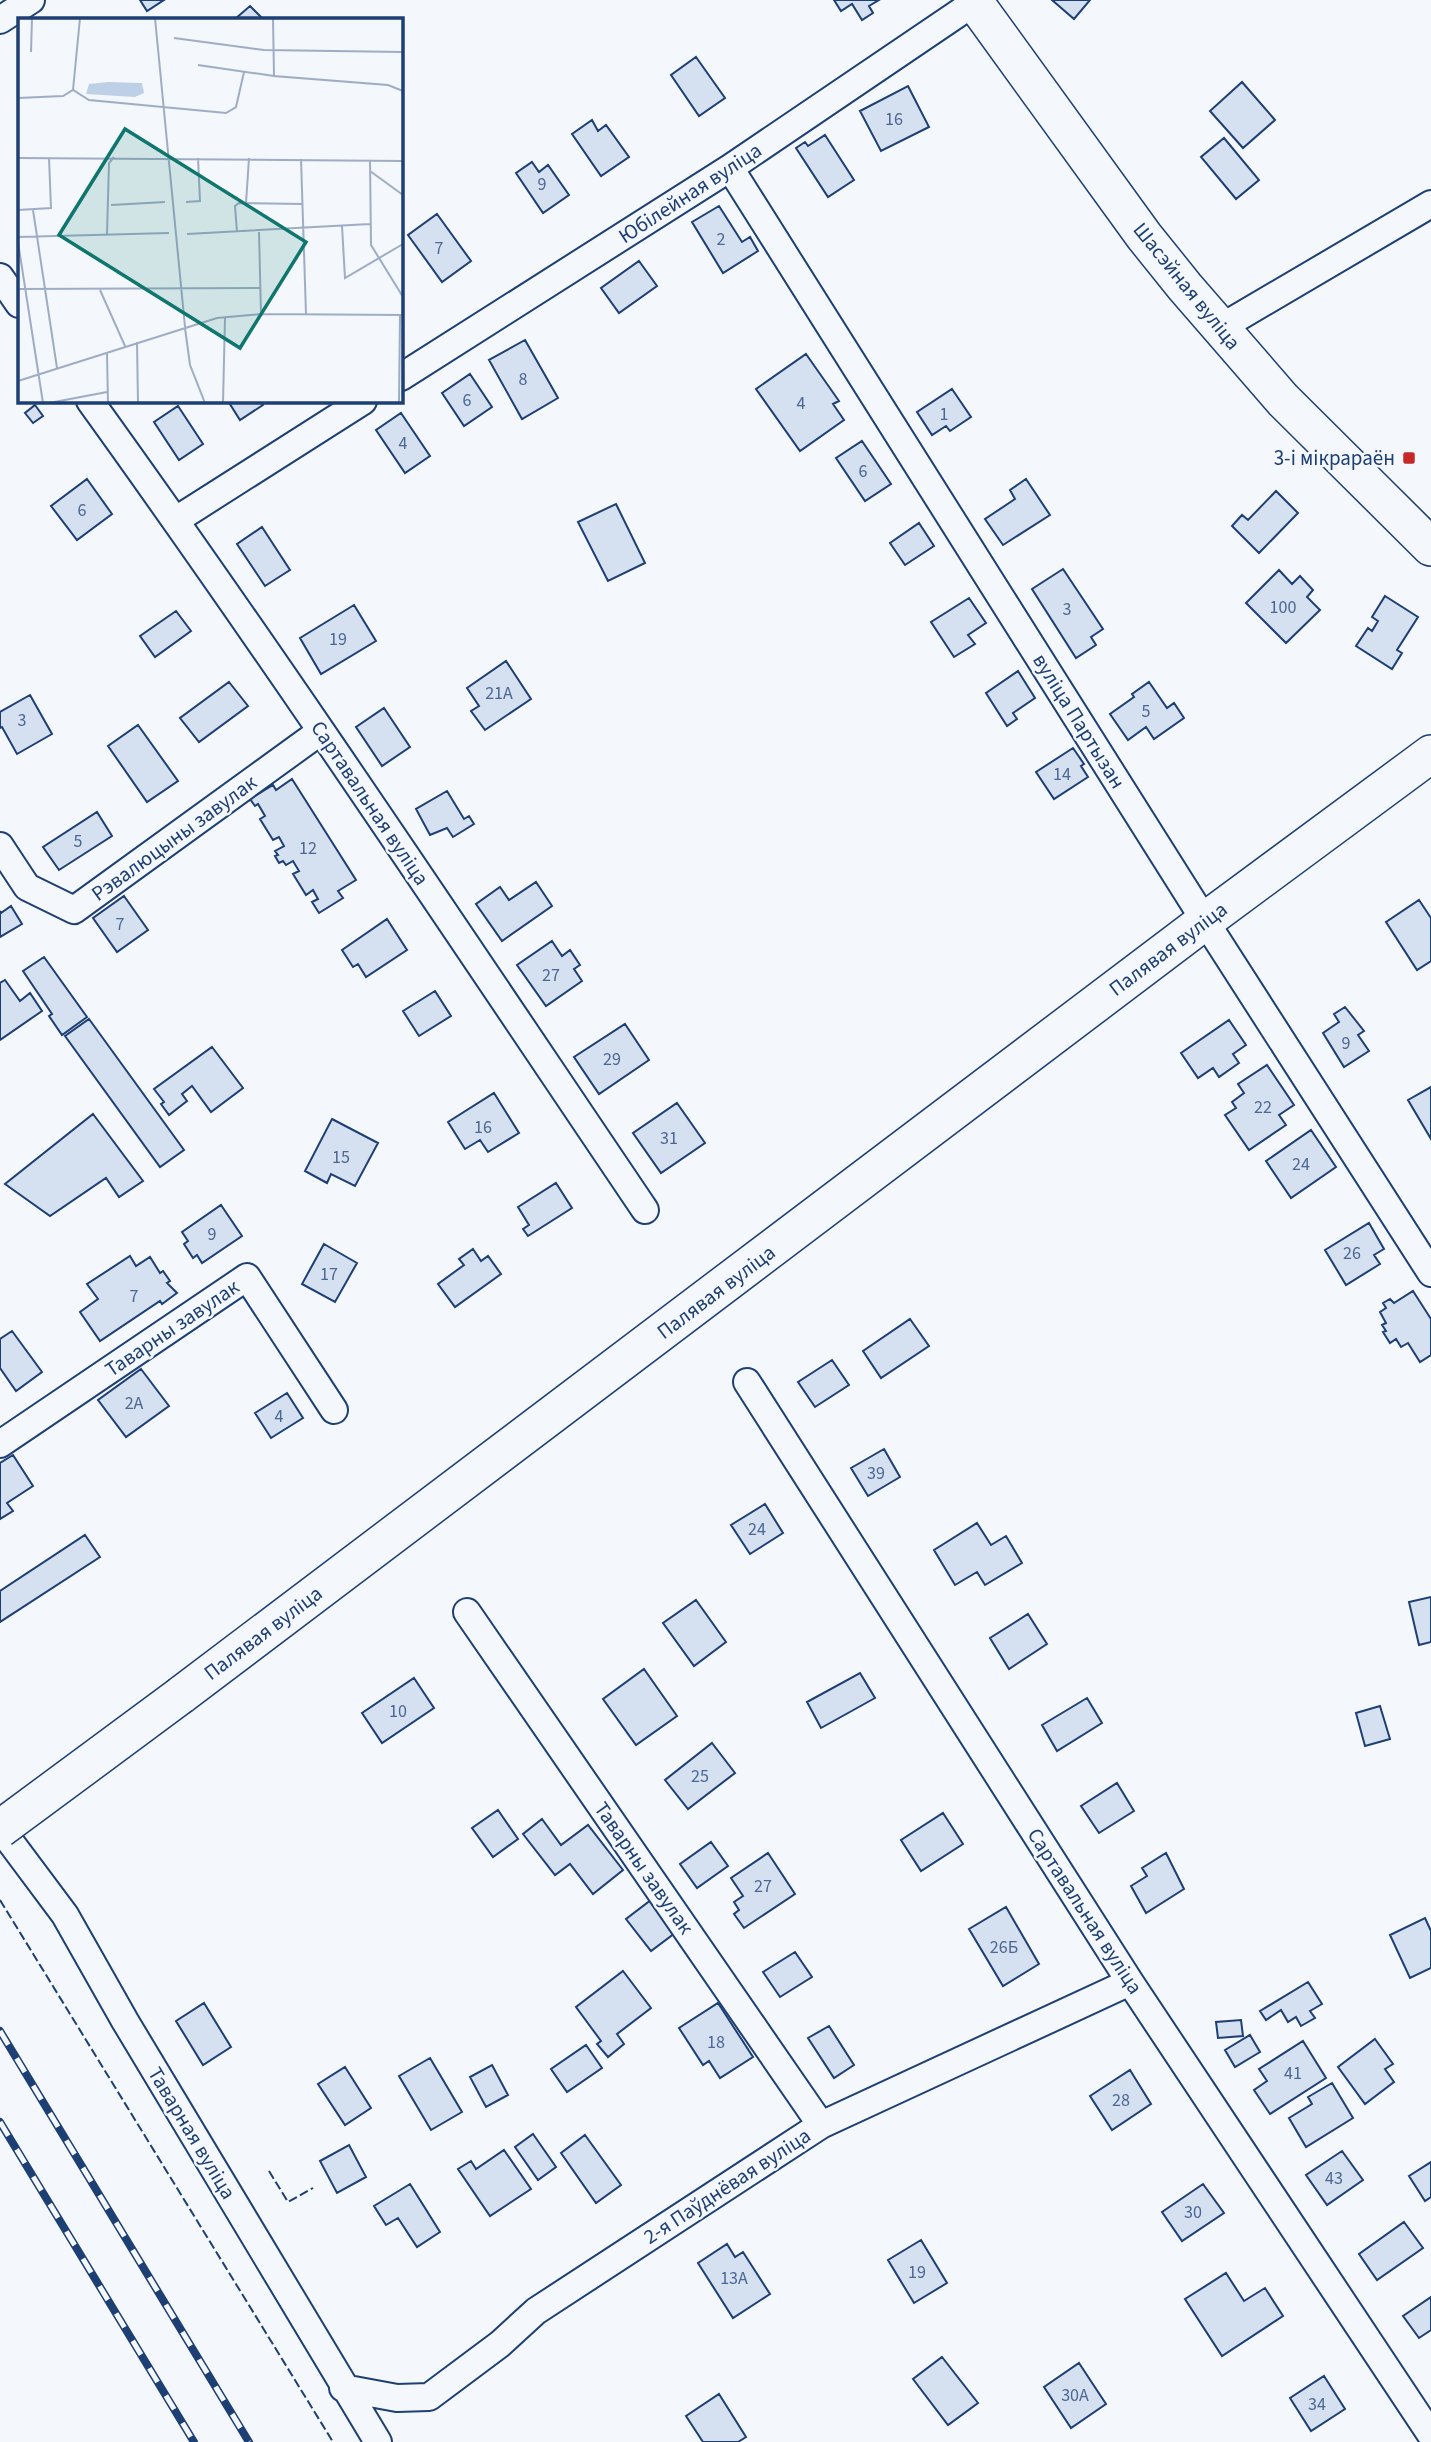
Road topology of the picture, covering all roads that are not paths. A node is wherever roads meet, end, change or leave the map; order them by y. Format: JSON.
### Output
{"nodes":[{"id":1,"x":31,"y":0,"type":"edge"},
{"id":2,"x":974,"y":1,"type":"edge"},
{"id":3,"x":0,"y":20,"type":"edge"},
{"id":4,"x":730,"y":168,"type":"junction"},
{"id":5,"x":1431,"y":204,"type":"edge"},
{"id":6,"x":0,"y":277,"type":"edge"},
{"id":7,"x":18,"y":302,"type":"edge"},
{"id":8,"x":1220,"y":328,"type":"junction"},
{"id":9,"x":402,"y":376,"type":"edge"},
{"id":10,"x":91,"y":402,"type":"edge"},
{"id":11,"x":361,"y":402,"type":"edge"},
{"id":12,"x":176,"y":520,"type":"junction"},
{"id":13,"x":1431,"y":547,"type":"edge"},
{"id":14,"x":321,"y":731,"type":"junction"},
{"id":15,"x":1431,"y":754,"type":"edge"},
{"id":16,"x":0,"y":846,"type":"edge"},
{"id":17,"x":1205,"y":921,"type":"junction"},
{"id":18,"x":645,"y":1210,"type":"dead end"},
{"id":19,"x":1431,"y":1273,"type":"edge"},
{"id":20,"x":747,"y":1382,"type":"dead end"},
{"id":21,"x":334,"y":1410,"type":"dead end"},
{"id":22,"x":0,"y":1444,"type":"edge"},
{"id":23,"x":467,"y":1612,"type":"dead end"},
{"id":24,"x":0,"y":1829,"type":"edge"},
{"id":25,"x":1130,"y":1982,"type":"junction"},
{"id":26,"x":821,"y":2125,"type":"junction"},
{"id":27,"x":343,"y":2388,"type":"junction"},
{"id":28,"x":1431,"y":2435,"type":"edge"},
{"id":29,"x":378,"y":2442,"type":"edge"}],
"edges":[{"from":1,"to":3,"type":"street"},
{"from":2,"to":4,"type":"street","name":"Юбілейная вуліца"},
{"from":2,"to":8,"type":"main road","name":"Шасэйная вуліца"},
{"from":4,"to":9,"type":"street","name":"Юбілейная вуліца"},
{"from":4,"to":17,"type":"street","name":"вуліца Партызан"},
{"from":5,"to":8,"type":"street"},
{"from":6,"to":7,"type":"street"},
{"from":8,"to":13,"type":"main road","name":"Шасэйная вуліца"},
{"from":10,"to":12,"type":"street","name":"Сартавальная вуліца"},
{"from":11,"to":12,"type":"street"},
{"from":12,"to":14,"type":"street","name":"Сартавальная вуліца"},
{"from":14,"to":16,"type":"street","name":"Рэвалюцыны завулак"},
{"from":14,"to":18,"type":"street","name":"Сартавальная вуліца"},
{"from":15,"to":17,"type":"main road","name":"Палявая вуліца"},
{"from":17,"to":19,"type":"street","name":"вуліца Партызан"},
{"from":17,"to":24,"type":"main road","name":"Палявая вуліца","bridge":true},
{"from":20,"to":25,"type":"street","name":"Сартавальная вуліца"},
{"from":21,"to":22,"type":"street","name":"Таварны завулак"},
{"from":23,"to":26,"type":"street","name":"Таварны завулак"},
{"from":24,"to":27,"type":"street","name":"Таварная вуліца"},
{"from":25,"to":26,"type":"street","name":"2-я Паўднёвая вуліца"},
{"from":25,"to":28,"type":"street","name":"Сартавальная вуліца"},
{"from":26,"to":27,"type":"street","name":"2-я Паўднёвая вуліца"},
{"from":27,"to":29,"type":"street","name":"Таварная вуліца"}]}
